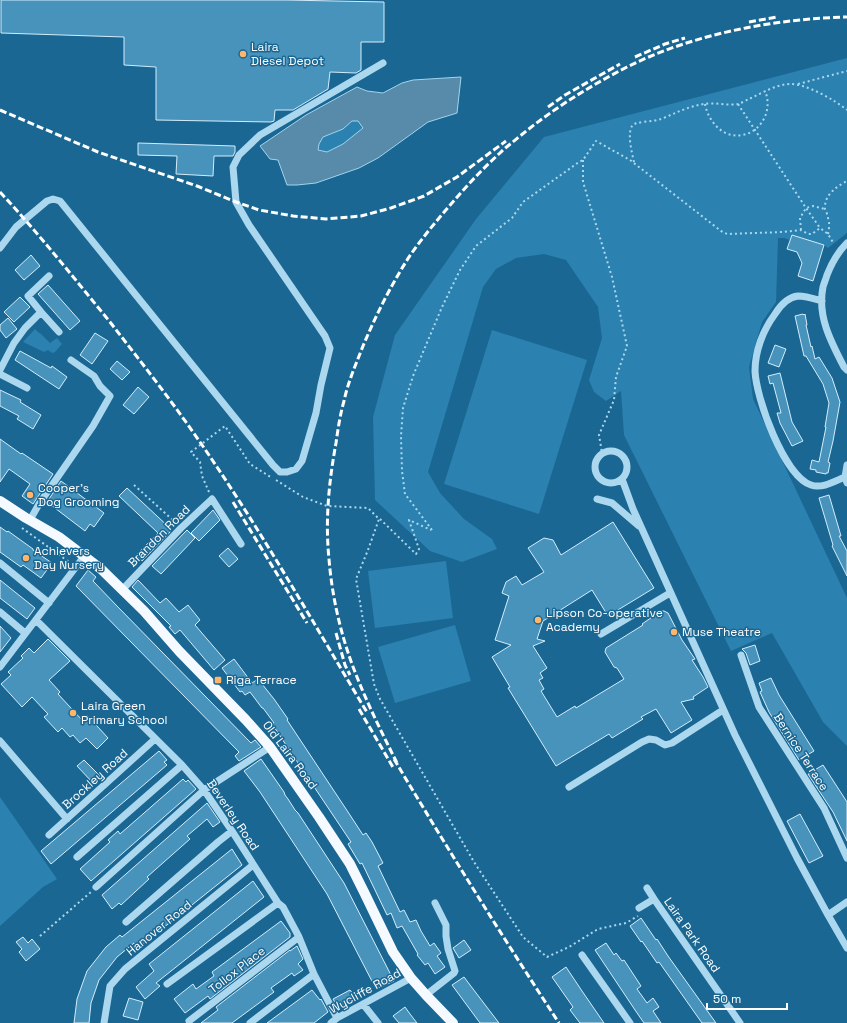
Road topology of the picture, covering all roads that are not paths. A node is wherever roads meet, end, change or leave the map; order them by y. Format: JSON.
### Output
{"nodes":[{"id":1,"x":383,"y":63,"type":"dead end"},
{"id":2,"x":847,"y":243,"type":"edge"},
{"id":3,"x":0,"y":248,"type":"edge"},
{"id":4,"x":49,"y":276,"type":"dead end"},
{"id":5,"x":822,"y":301,"type":"junction"},
{"id":6,"x":41,"y":312,"type":"junction"},
{"id":7,"x":59,"y":332,"type":"dead end"},
{"id":8,"x":71,"y":360,"type":"dead end"},
{"id":9,"x":0,"y":370,"type":"edge"},
{"id":10,"x":847,"y":370,"type":"edge"},
{"id":11,"x":0,"y":374,"type":"edge"},
{"id":12,"x":27,"y":388,"type":"dead end"},
{"id":13,"x":847,"y":465,"type":"edge"},
{"id":14,"x":622,"y":479,"type":"junction"},
{"id":15,"x":846,"y":480,"type":"edge"},
{"id":16,"x":597,"y":499,"type":"dead end"},
{"id":17,"x":0,"y":501,"type":"edge"},
{"id":18,"x":30,"y":520,"type":"junction"},
{"id":19,"x":641,"y":527,"type":"junction"},
{"id":20,"x":241,"y":544,"type":"dead end"},
{"id":21,"x":85,"y":556,"type":"junction"},
{"id":22,"x":0,"y":563,"type":"edge"},
{"id":23,"x":122,"y":590,"type":"junction"},
{"id":24,"x":670,"y":593,"type":"junction"},
{"id":25,"x":49,"y":603,"type":"junction"},
{"id":26,"x":0,"y":612,"type":"edge"},
{"id":27,"x":36,"y":620,"type":"junction"},
{"id":28,"x":25,"y":633,"type":"junction"},
{"id":29,"x":600,"y":634,"type":"dead end"},
{"id":30,"x":741,"y":655,"type":"dead end"},
{"id":31,"x":0,"y":667,"type":"edge"},
{"id":32,"x":723,"y":710,"type":"junction"},
{"id":33,"x":155,"y":739,"type":"junction"},
{"id":34,"x":0,"y":740,"type":"edge"},
{"id":35,"x":270,"y":747,"type":"junction"},
{"id":36,"x":182,"y":765,"type":"junction"},
{"id":37,"x":569,"y":787,"type":"dead end"},
{"id":38,"x":204,"y":790,"type":"junction"},
{"id":39,"x":67,"y":819,"type":"junction"},
{"id":40,"x":232,"y":831,"type":"junction"},
{"id":41,"x":49,"y":835,"type":"dead end"},
{"id":42,"x":77,"y":857,"type":"dead end"},
{"id":43,"x":847,"y":858,"type":"edge"},
{"id":44,"x":253,"y":865,"type":"junction"},
{"id":45,"x":96,"y":887,"type":"road end"},
{"id":46,"x":646,"y":888,"type":"dead end"},
{"id":47,"x":654,"y":899,"type":"junction"},
{"id":48,"x":847,"y":902,"type":"edge"},
{"id":49,"x":278,"y":903,"type":"junction"},
{"id":50,"x":435,"y":903,"type":"dead end"},
{"id":51,"x":639,"y":908,"type":"road end"},
{"id":52,"x":828,"y":915,"type":"junction"},
{"id":53,"x":126,"y":922,"type":"dead end"},
{"id":54,"x":299,"y":937,"type":"junction"},
{"id":55,"x":847,"y":948,"type":"edge"},
{"id":56,"x":582,"y":954,"type":"dead end"},
{"id":57,"x":314,"y":974,"type":"junction"},
{"id":58,"x":411,"y":978,"type":"junction"},
{"id":59,"x":168,"y":984,"type":"dead end"},
{"id":60,"x":426,"y":995,"type":"junction"},
{"id":61,"x":363,"y":1004,"type":"junction"},
{"id":62,"x":337,"y":1018,"type":"junction"},
{"id":63,"x":189,"y":1021,"type":"dead end"},
{"id":64,"x":104,"y":1023,"type":"edge"},
{"id":65,"x":250,"y":1023,"type":"edge"},
{"id":66,"x":331,"y":1023,"type":"edge"},
{"id":67,"x":378,"y":1023,"type":"edge"},
{"id":68,"x":453,"y":1023,"type":"edge"},
{"id":69,"x":630,"y":1023,"type":"edge"},
{"id":70,"x":740,"y":1023,"type":"edge"}],
"edges":[{"from":1,"to":3,"type":"street"},
{"from":2,"to":5,"type":"street"},
{"from":4,"to":6,"type":"street"},
{"from":5,"to":10,"type":"street"},
{"from":5,"to":15,"type":"street"},
{"from":6,"to":7,"type":"street"},
{"from":6,"to":9,"type":"street"},
{"from":8,"to":18,"type":"street"},
{"from":11,"to":12,"type":"street"},
{"from":13,"to":15,"type":"street"},
{"from":14,"to":14,"type":"street"},
{"from":14,"to":19,"type":"street"},
{"from":16,"to":19,"type":"street"},
{"from":17,"to":18,"type":"main road","name":"Old Laira Road"},
{"from":18,"to":21,"type":"main road","name":"Old Laira Road"},
{"from":19,"to":24,"type":"street"},
{"from":20,"to":23,"type":"street","name":"Brandon Road"},
{"from":21,"to":23,"type":"main road","name":"Old Laira Road"},
{"from":21,"to":25,"type":"street"},
{"from":22,"to":25,"type":"street"},
{"from":23,"to":35,"type":"main road","name":"Old Laira Road"},
{"from":24,"to":29,"type":"street"},
{"from":24,"to":32,"type":"street"},
{"from":25,"to":27,"type":"street"},
{"from":26,"to":28,"type":"street"},
{"from":27,"to":28,"type":"street"},
{"from":27,"to":33,"type":"street","name":"Beverley Road"},
{"from":28,"to":31,"type":"street"},
{"from":30,"to":43,"type":"street","name":"Bernice Terrace"},
{"from":32,"to":37,"type":"street"},
{"from":32,"to":52,"type":"street"},
{"from":33,"to":36,"type":"street","name":"Beverley Road"},
{"from":33,"to":39,"type":"street","name":"Brockley Road"},
{"from":34,"to":39,"type":"street"},
{"from":35,"to":38,"type":"street"},
{"from":35,"to":58,"type":"main road","name":"Old Laira Road"},
{"from":36,"to":38,"type":"street","name":"Beverley Road"},
{"from":36,"to":42,"type":"street"},
{"from":38,"to":40,"type":"street","name":"Beverley Road"},
{"from":38,"to":45,"type":"street"},
{"from":39,"to":41,"type":"street","name":"Brockley Road"},
{"from":40,"to":44,"type":"street","name":"Beverley Road"},
{"from":40,"to":53,"type":"street"},
{"from":44,"to":49,"type":"street","name":"Beverley Road"},
{"from":44,"to":64,"type":"street","name":"Hanover Road"},
{"from":46,"to":47,"type":"street","name":"Laira Park Road"},
{"from":47,"to":51,"type":"street","name":"Laira Park Road"},
{"from":47,"to":70,"type":"street","name":"Laira Park Road"},
{"from":48,"to":52,"type":"street"},
{"from":49,"to":54,"type":"street","name":"Beverley Road"},
{"from":49,"to":59,"type":"street"},
{"from":50,"to":60,"type":"street"},
{"from":52,"to":55,"type":"street"},
{"from":54,"to":57,"type":"street","name":"Beverley Road"},
{"from":54,"to":63,"type":"street","name":"Tollox Place"},
{"from":56,"to":69,"type":"street"},
{"from":57,"to":62,"type":"street","name":"Beverley Road"},
{"from":57,"to":65,"type":"street"},
{"from":58,"to":60,"type":"main road","name":"Old Laira Road"},
{"from":58,"to":61,"type":"street","name":"Wycliffe Road"},
{"from":60,"to":68,"type":"main road","name":"Old Laira Road"},
{"from":61,"to":62,"type":"street","name":"Wycliffe Road"},
{"from":61,"to":67,"type":"street"},
{"from":62,"to":66,"type":"street","name":"Wycliffe Road"}]}
